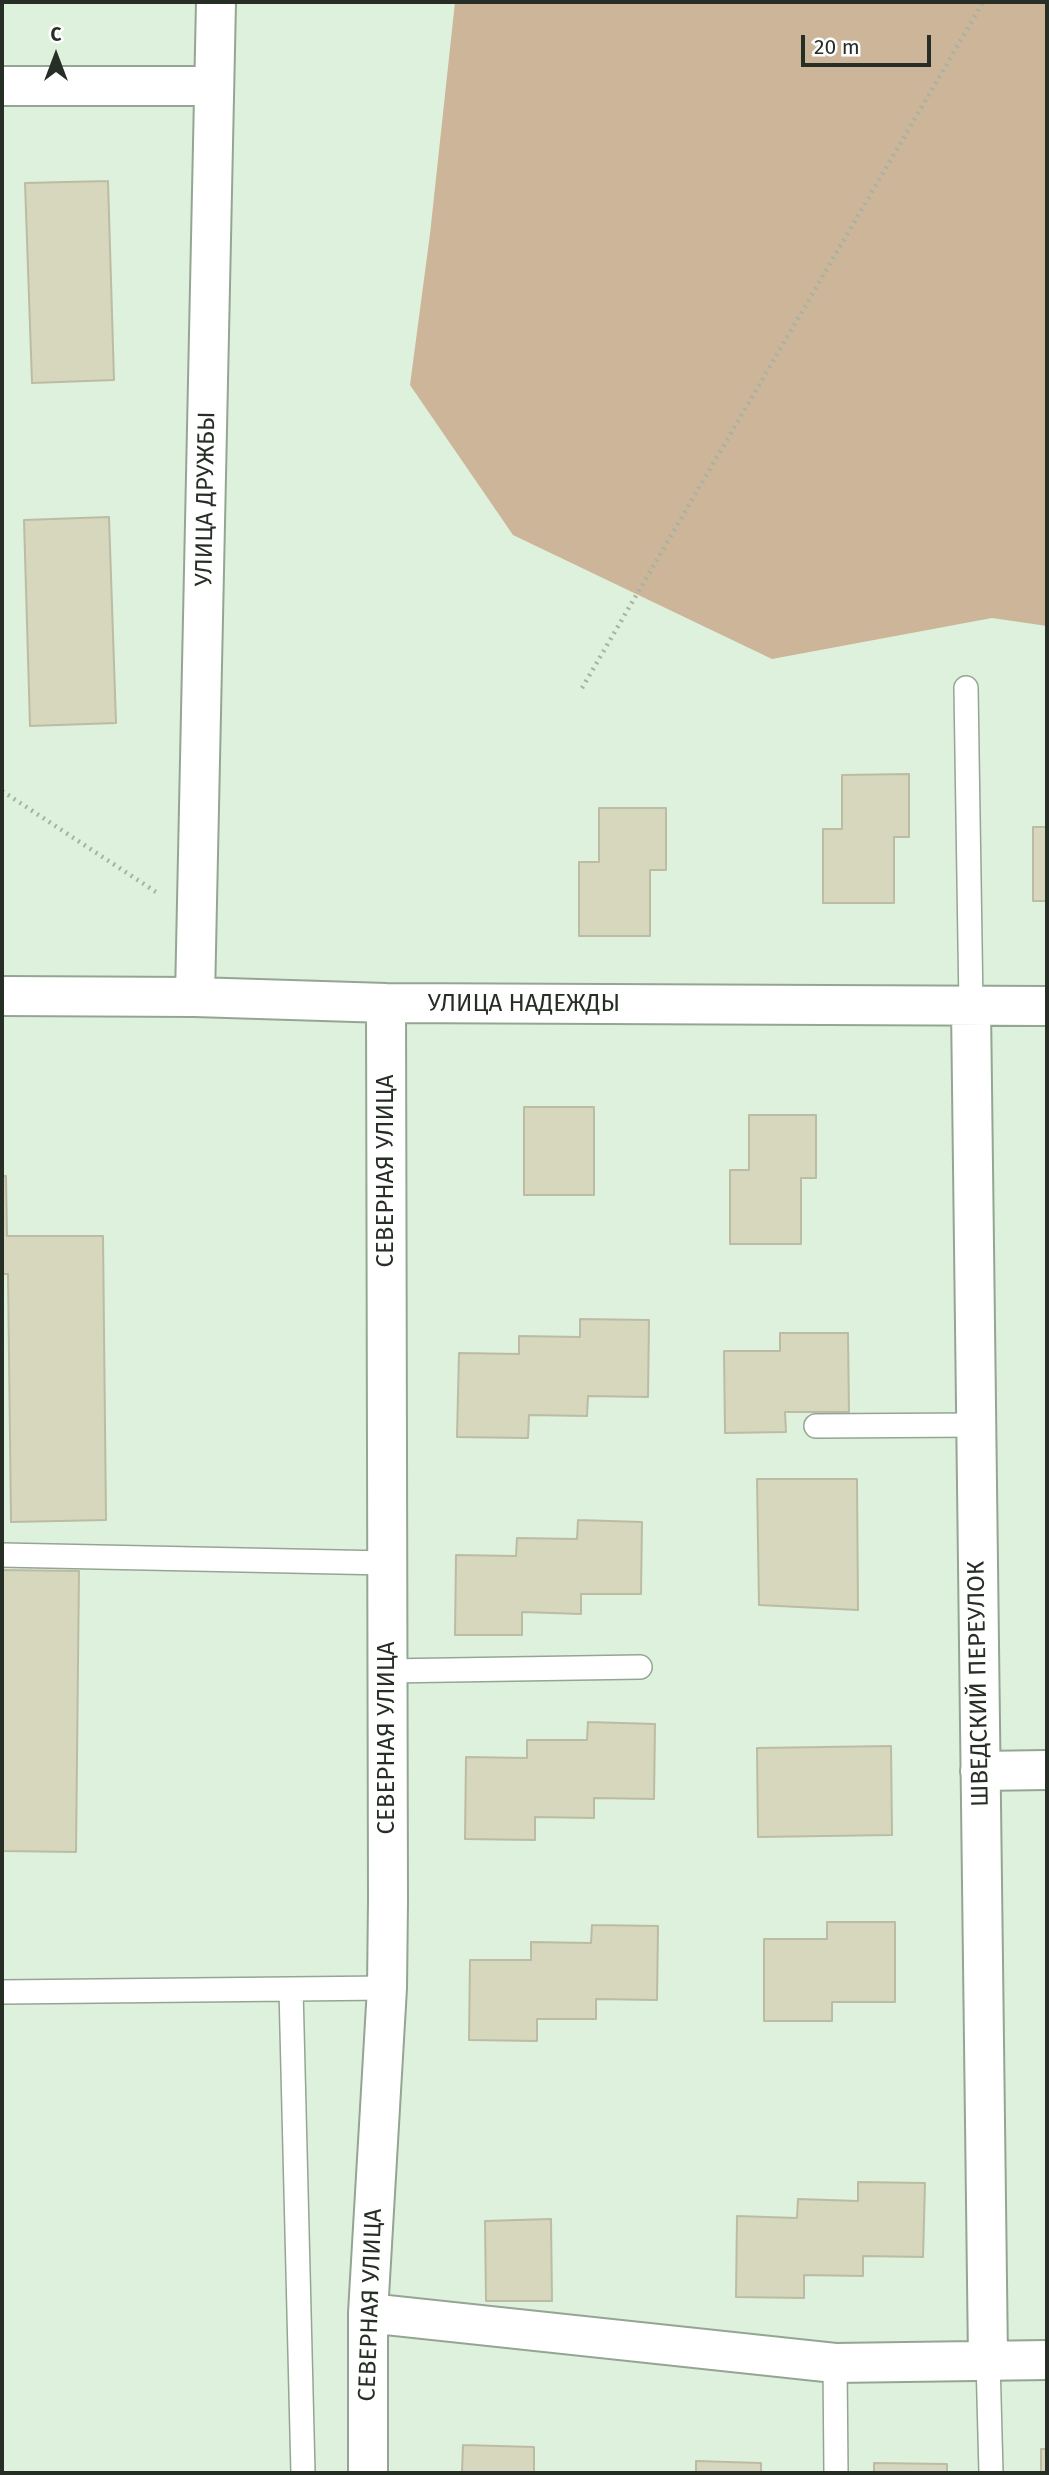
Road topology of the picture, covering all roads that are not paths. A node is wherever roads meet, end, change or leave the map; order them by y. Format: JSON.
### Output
{"nodes":[{"id":1,"x":216,"y":2,"type":"edge"},
{"id":2,"x":2,"y":86,"type":"edge"},
{"id":3,"x":214,"y":86,"type":"junction"},
{"id":4,"x":966,"y":688,"type":"dead end"},
{"id":5,"x":2,"y":996,"type":"edge"},
{"id":6,"x":195,"y":997,"type":"junction"},
{"id":7,"x":386,"y":1003,"type":"junction"},
{"id":8,"x":1047,"y":1006,"type":"edge"},
{"id":9,"x":971,"y":1007,"type":"junction"},
{"id":10,"x":976,"y":1425,"type":"junction"},
{"id":11,"x":816,"y":1426,"type":"dead end"},
{"id":12,"x":2,"y":1556,"type":"edge"},
{"id":13,"x":387,"y":1563,"type":"junction"},
{"id":14,"x":640,"y":1667,"type":"dead end"},
{"id":15,"x":387,"y":1671,"type":"junction"},
{"id":16,"x":1047,"y":1770,"type":"edge"},
{"id":17,"x":981,"y":1771,"type":"junction"},
{"id":18,"x":291,"y":1989,"type":"junction"},
{"id":19,"x":387,"y":1989,"type":"junction"},
{"id":20,"x":2,"y":1992,"type":"edge"},
{"id":21,"x":368,"y":2313,"type":"junction"},
{"id":22,"x":988,"y":2360,"type":"junction"},
{"id":23,"x":1047,"y":2360,"type":"edge"},
{"id":24,"x":835,"y":2363,"type":"junction"},
{"id":25,"x":303,"y":2473,"type":"edge"},
{"id":26,"x":368,"y":2473,"type":"edge"},
{"id":27,"x":836,"y":2473,"type":"edge"},
{"id":28,"x":991,"y":2473,"type":"edge"}],
"edges":[{"from":1,"to":3,"type":"street","name":"УЛИЦА ДРУЖБЫ"},
{"from":2,"to":3,"type":"street"},
{"from":3,"to":6,"type":"street","name":"УЛИЦА ДРУЖБЫ"},
{"from":4,"to":9,"type":"lane"},
{"from":5,"to":6,"type":"street","name":"УЛИЦА НАДЕЖДЫ"},
{"from":6,"to":7,"type":"street","name":"УЛИЦА НАДЕЖДЫ"},
{"from":7,"to":9,"type":"street","name":"УЛИЦА НАДЕЖДЫ"},
{"from":7,"to":13,"type":"street","name":"СЕВЕРНАЯ УЛИЦА"},
{"from":8,"to":9,"type":"street","name":"УЛИЦА НАДЕЖДЫ"},
{"from":9,"to":10,"type":"street","name":"ШВЕДСКИЙ ПЕРЕУЛОК"},
{"from":10,"to":11,"type":"lane"},
{"from":10,"to":17,"type":"street","name":"ШВЕДСКИЙ ПЕРЕУЛОК"},
{"from":12,"to":13,"type":"lane"},
{"from":13,"to":15,"type":"street","name":"СЕВЕРНАЯ УЛИЦА"},
{"from":14,"to":15,"type":"lane"},
{"from":15,"to":19,"type":"street","name":"СЕВЕРНАЯ УЛИЦА"},
{"from":16,"to":17,"type":"street"},
{"from":17,"to":22,"type":"street","name":"ШВЕДСКИЙ ПЕРЕУЛОК"},
{"from":18,"to":19,"type":"lane"},
{"from":18,"to":20,"type":"lane"},
{"from":18,"to":25,"type":"lane"},
{"from":19,"to":21,"type":"street","name":"СЕВЕРНАЯ УЛИЦА"},
{"from":21,"to":24,"type":"street"},
{"from":21,"to":26,"type":"street","name":"СЕВЕРНАЯ УЛИЦА"},
{"from":22,"to":23,"type":"street"},
{"from":22,"to":24,"type":"street"},
{"from":22,"to":28,"type":"lane"},
{"from":24,"to":27,"type":"lane"}]}
